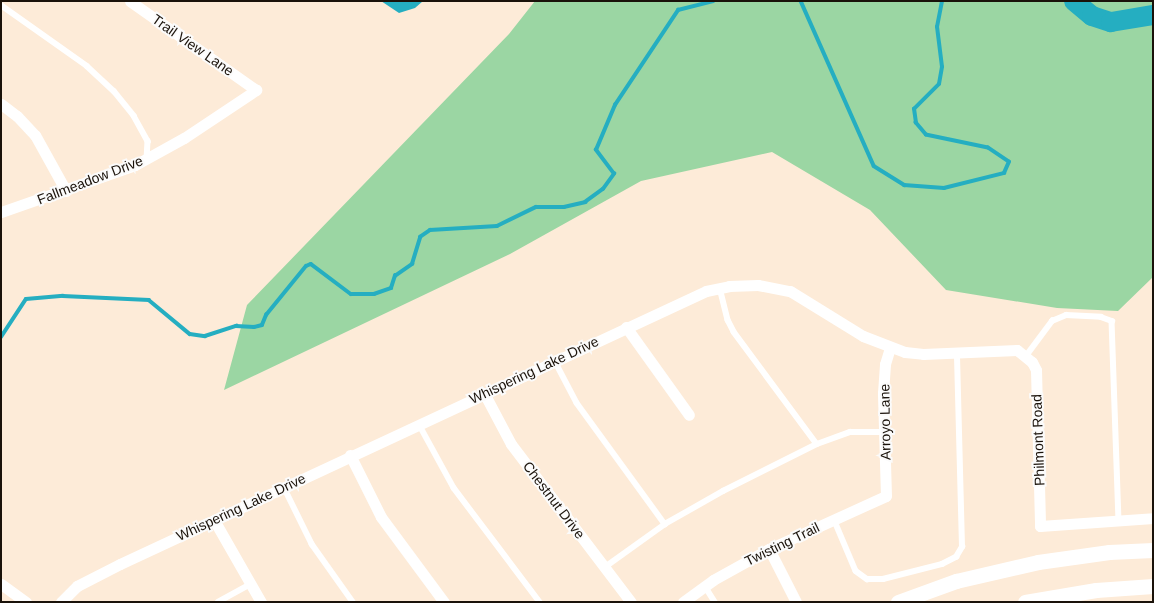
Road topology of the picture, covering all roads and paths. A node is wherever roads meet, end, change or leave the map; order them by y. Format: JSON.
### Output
{"nodes":[{"id":1,"x":130,"y":1,"type":"edge"},
{"id":2,"x":1,"y":5,"type":"edge"},
{"id":3,"x":256,"y":90,"type":"joint"},
{"id":4,"x":1,"y":104,"type":"edge"},
{"id":5,"x":147,"y":158,"type":"junction"},
{"id":6,"x":66,"y":191,"type":"junction"},
{"id":7,"x":1,"y":212,"type":"edge"},
{"id":8,"x":720,"y":288,"type":"junction"},
{"id":9,"x":626,"y":327,"type":"junction"},
{"id":10,"x":890,"y":348,"type":"junction"},
{"id":11,"x":957,"y":352,"type":"junction"},
{"id":12,"x":1026,"y":356,"type":"junction"},
{"id":13,"x":554,"y":360,"type":"junction"},
{"id":14,"x":484,"y":392,"type":"junction"},
{"id":15,"x":689,"y":415,"type":"dead end"},
{"id":16,"x":419,"y":423,"type":"junction"},
{"id":17,"x":884,"y":432,"type":"junction"},
{"id":18,"x":817,"y":444,"type":"junction"},
{"id":19,"x":350,"y":455,"type":"junction"},
{"id":20,"x":284,"y":487,"type":"junction"},
{"id":21,"x":886,"y":496,"type":"joint"},
{"id":22,"x":1153,"y":518,"type":"edge"},
{"id":23,"x":834,"y":519,"type":"junction"},
{"id":24,"x":214,"y":520,"type":"junction"},
{"id":25,"x":1119,"y":521,"type":"junction"},
{"id":26,"x":665,"y":524,"type":"junction"},
{"id":27,"x":769,"y":549,"type":"junction"},
{"id":28,"x":1153,"y":550,"type":"edge"},
{"id":29,"x":605,"y":567,"type":"junction"},
{"id":30,"x":1,"y":584,"type":"edge"},
{"id":31,"x":249,"y":585,"type":"junction"},
{"id":32,"x":705,"y":586,"type":"junction"},
{"id":33,"x":1153,"y":586,"type":"edge"},
{"id":34,"x":26,"y":602,"type":"edge"},
{"id":35,"x":61,"y":602,"type":"edge"},
{"id":36,"x":218,"y":602,"type":"edge"},
{"id":37,"x":260,"y":602,"type":"edge"},
{"id":38,"x":353,"y":602,"type":"edge"},
{"id":39,"x":444,"y":602,"type":"edge"},
{"id":40,"x":540,"y":602,"type":"edge"},
{"id":41,"x":631,"y":602,"type":"edge"},
{"id":42,"x":683,"y":602,"type":"edge"},
{"id":43,"x":715,"y":602,"type":"edge"},
{"id":44,"x":796,"y":602,"type":"edge"},
{"id":45,"x":898,"y":602,"type":"edge"},
{"id":46,"x":1025,"y":602,"type":"edge"}],
"edges":[{"from":1,"to":3,"type":"street","name":"Trail View Lane"},
{"from":2,"to":5,"type":"lane"},
{"from":3,"to":5,"type":"street","name":"Fallmeadow Drive"},
{"from":4,"to":6,"type":"street"},
{"from":5,"to":6,"type":"street","name":"Fallmeadow Drive"},
{"from":6,"to":7,"type":"street","name":"Fallmeadow Drive"},
{"from":8,"to":9,"type":"street","name":"Whispering Lake Drive"},
{"from":8,"to":10,"type":"street","name":"Whispering Lake Drive"},
{"from":8,"to":18,"type":"lane"},
{"from":9,"to":13,"type":"street","name":"Whispering Lake Drive"},
{"from":9,"to":15,"type":"street"},
{"from":10,"to":11,"type":"street","name":"Whispering Lake Drive"},
{"from":10,"to":17,"type":"street","name":"Arroyo Lane"},
{"from":11,"to":12,"type":"street","name":"Whispering Lake Drive"},
{"from":11,"to":23,"type":"lane"},
{"from":12,"to":25,"type":"street","name":"Philmont Road"},
{"from":12,"to":25,"type":"lane"},
{"from":13,"to":14,"type":"street","name":"Whispering Lake Drive"},
{"from":13,"to":26,"type":"lane"},
{"from":14,"to":16,"type":"street","name":"Whispering Lake Drive"},
{"from":14,"to":29,"type":"street","name":"Chestnut Drive"},
{"from":16,"to":19,"type":"street","name":"Whispering Lake Drive"},
{"from":16,"to":40,"type":"lane"},
{"from":17,"to":18,"type":"lane"},
{"from":17,"to":21,"type":"street","name":"Arroyo Lane"},
{"from":18,"to":26,"type":"lane"},
{"from":19,"to":20,"type":"street","name":"Whispering Lake Drive"},
{"from":19,"to":39,"type":"street"},
{"from":20,"to":24,"type":"street","name":"Whispering Lake Drive"},
{"from":20,"to":38,"type":"lane"},
{"from":21,"to":23,"type":"street","name":"Twisting Trail"},
{"from":22,"to":25,"type":"street"},
{"from":23,"to":27,"type":"street","name":"Twisting Trail"},
{"from":24,"to":31,"type":"street"},
{"from":24,"to":35,"type":"street","name":"Whispering Lake Drive"},
{"from":26,"to":29,"type":"lane"},
{"from":27,"to":32,"type":"street","name":"Twisting Trail"},
{"from":27,"to":44,"type":"street"},
{"from":28,"to":45,"type":"main road"},
{"from":29,"to":41,"type":"street","name":"Chestnut Drive"},
{"from":30,"to":34,"type":"street"},
{"from":31,"to":36,"type":"lane"},
{"from":31,"to":37,"type":"street"},
{"from":32,"to":42,"type":"street","name":"Twisting Trail"},
{"from":32,"to":43,"type":"lane"},
{"from":33,"to":46,"type":"main road"}]}
